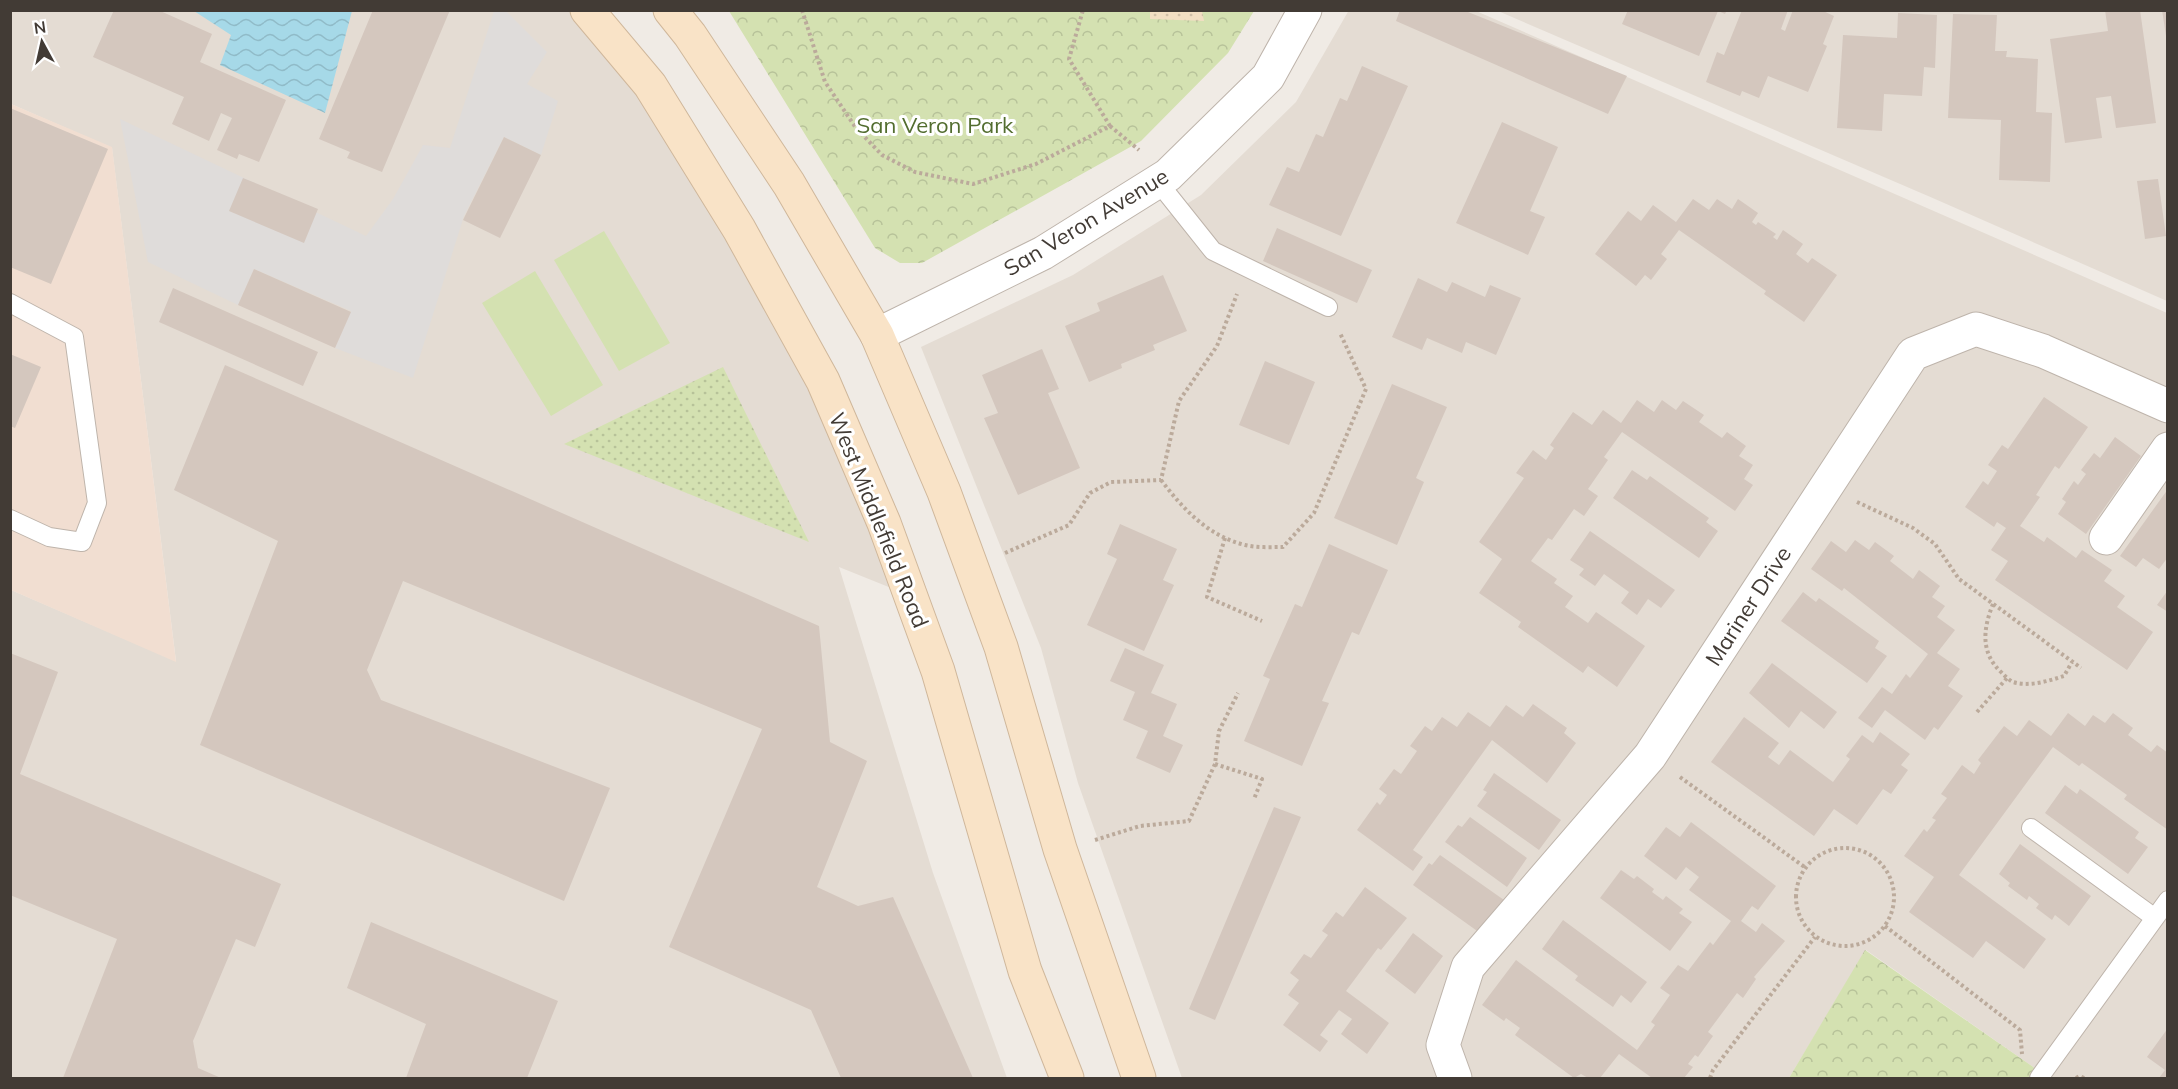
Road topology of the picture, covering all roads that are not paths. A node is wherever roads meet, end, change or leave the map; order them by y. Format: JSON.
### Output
{"nodes":[{"id":1,"x":587,"y":10,"type":"edge"},
{"id":2,"x":670,"y":10,"type":"edge"},
{"id":3,"x":1305,"y":10,"type":"edge"},
{"id":4,"x":1158,"y":182,"type":"junction"},
{"id":5,"x":10,"y":303,"type":"edge"},
{"id":6,"x":1328,"y":307,"type":"road end"},
{"id":7,"x":877,"y":335,"type":"junction"},
{"id":8,"x":2168,"y":406,"type":"edge"},
{"id":9,"x":2168,"y":449,"type":"edge"},
{"id":10,"x":10,"y":519,"type":"edge"},
{"id":11,"x":2106,"y":538,"type":"dead end"},
{"id":12,"x":2031,"y":828,"type":"dead end"},
{"id":13,"x":2168,"y":900,"type":"edge"},
{"id":14,"x":2155,"y":918,"type":"junction"},
{"id":15,"x":1067,"y":1078,"type":"edge"},
{"id":16,"x":1139,"y":1078,"type":"edge"},
{"id":17,"x":1455,"y":1078,"type":"edge"},
{"id":18,"x":2039,"y":1078,"type":"edge"}],
"edges":[{"from":1,"to":15,"type":"main road","name":"West Middlefield Road"},
{"from":2,"to":7,"type":"main road"},
{"from":3,"to":4,"type":"street","name":"San Veron Avenue"},
{"from":4,"to":6,"type":"lane"},
{"from":4,"to":7,"type":"street","name":"San Veron Avenue"},
{"from":5,"to":10,"type":"lane"},
{"from":7,"to":16,"type":"main road"},
{"from":8,"to":17,"type":"street","name":"Mariner Drive"},
{"from":9,"to":11,"type":"street"},
{"from":12,"to":14,"type":"lane"},
{"from":13,"to":14,"type":"lane"},
{"from":14,"to":18,"type":"lane"}]}
